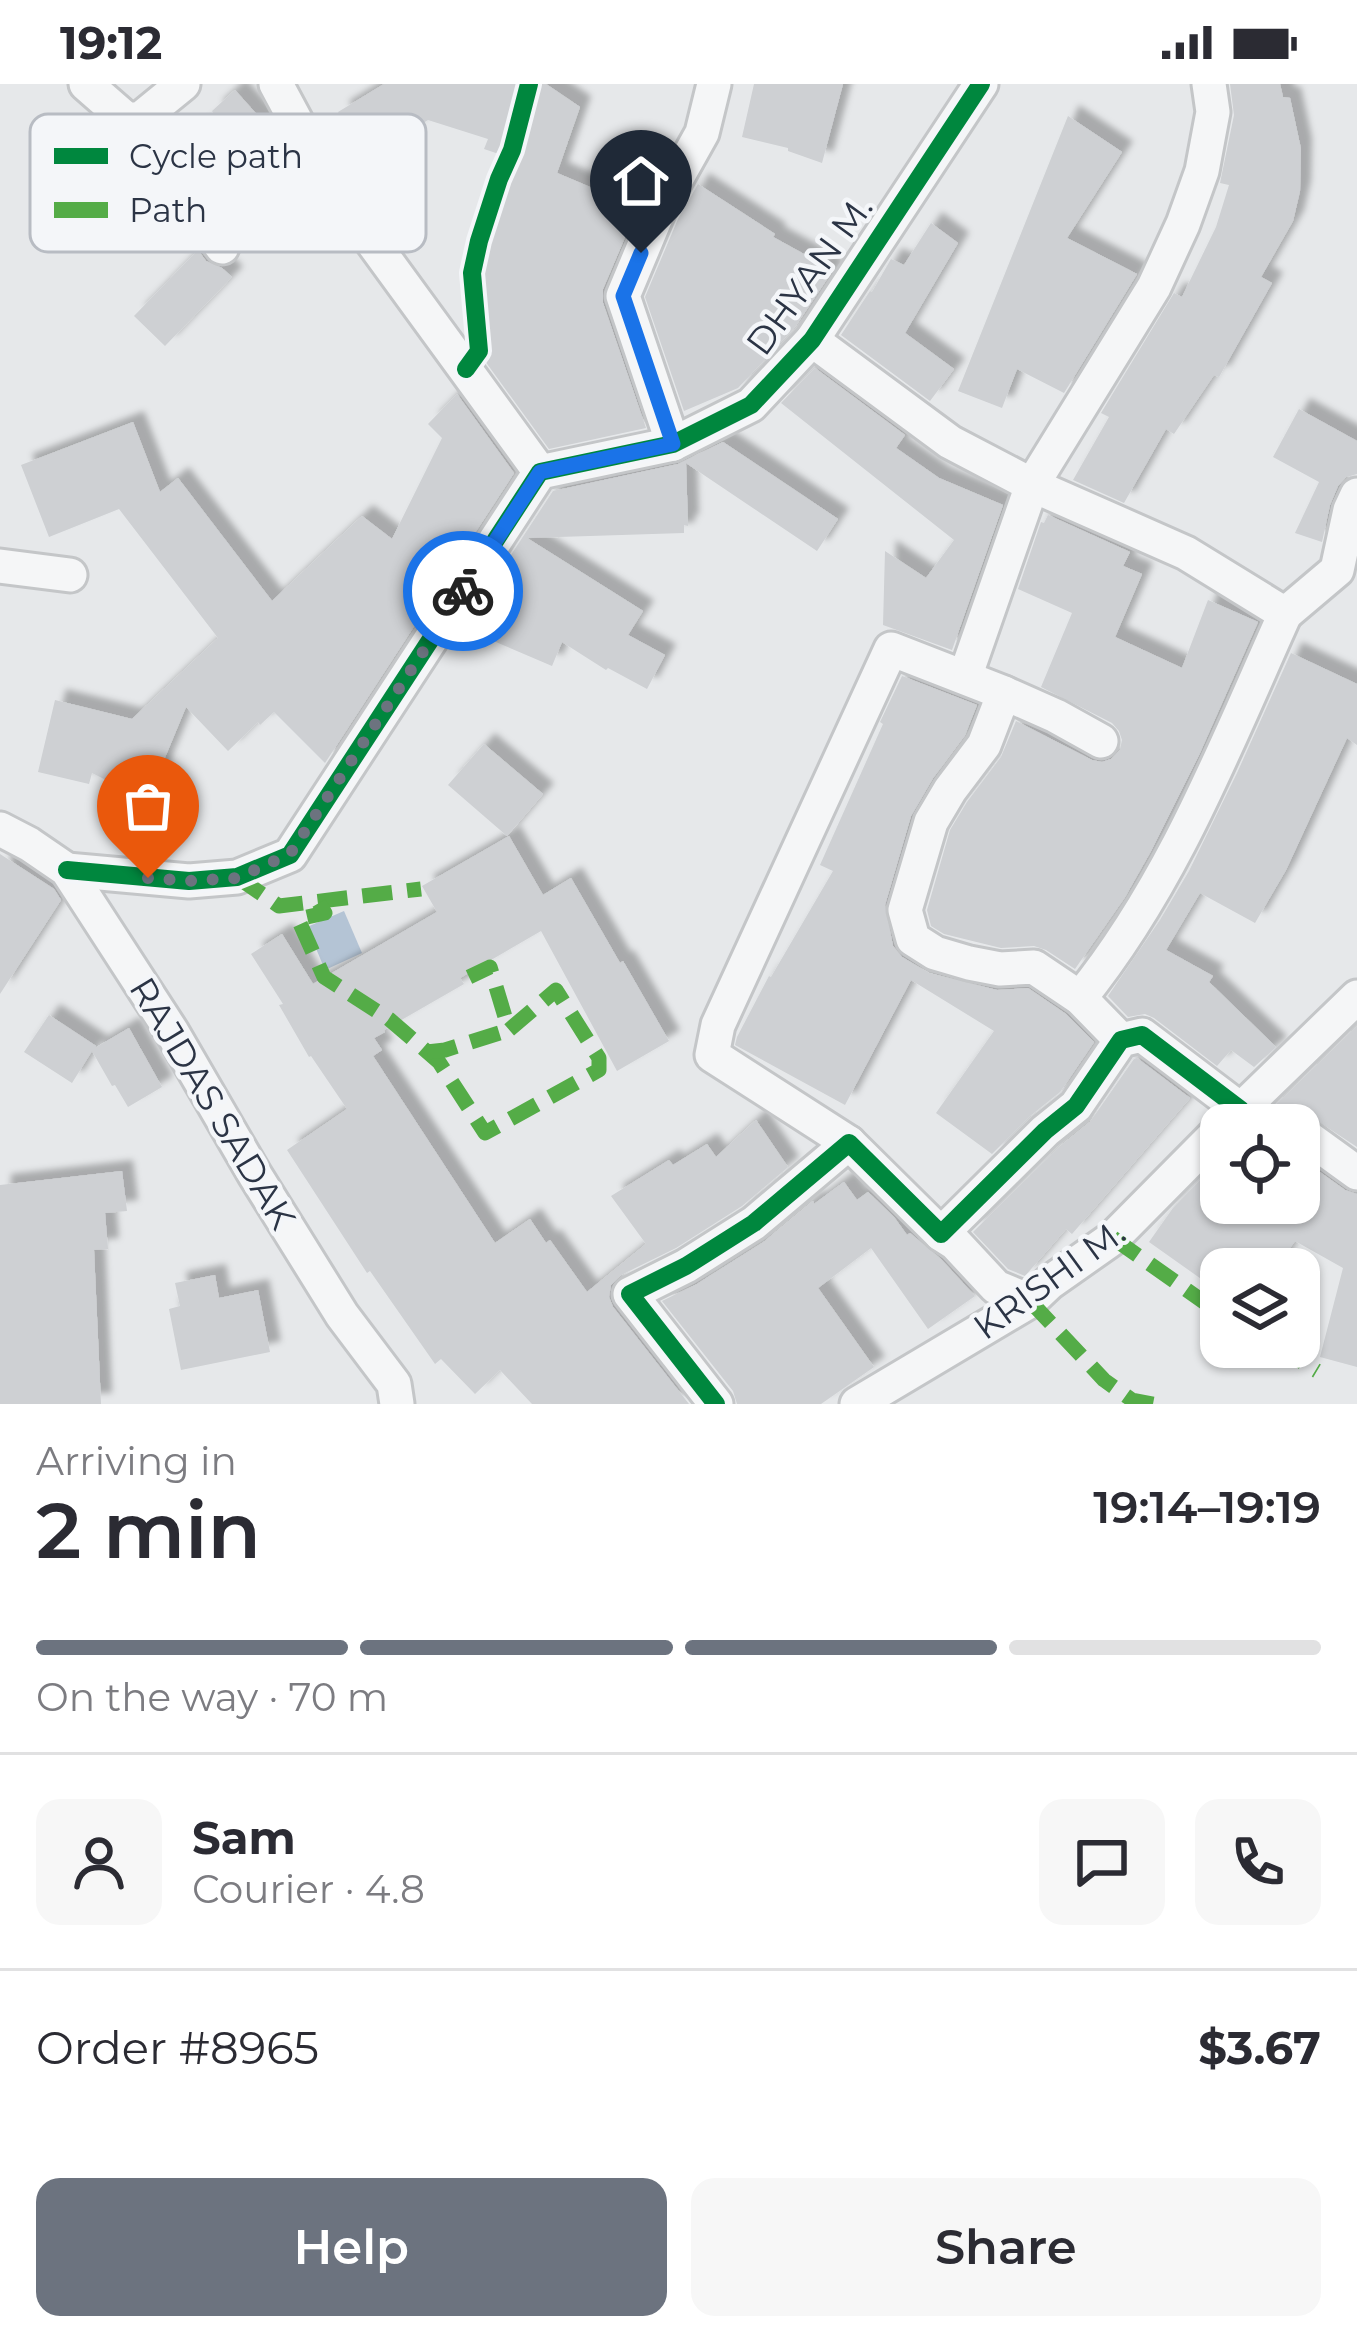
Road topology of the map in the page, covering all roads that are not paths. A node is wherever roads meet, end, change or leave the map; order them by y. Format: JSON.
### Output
{"nodes":[{"id":1,"x":86,"y":84,"type":"edge"},
{"id":2,"x":183,"y":84,"type":"edge"},
{"id":3,"x":276,"y":84,"type":"edge"},
{"id":4,"x":714,"y":84,"type":"edge"},
{"id":5,"x":981,"y":84,"type":"edge"},
{"id":6,"x":1209,"y":84,"type":"edge"},
{"id":7,"x":120,"y":114,"type":"edge"},
{"id":8,"x":146,"y":114,"type":"edge"},
{"id":9,"x":292,"y":114,"type":"edge"},
{"id":10,"x":380,"y":252,"type":"edge"},
{"id":11,"x":812,"y":340,"type":"junction"},
{"id":12,"x":673,"y":444,"type":"junction"},
{"id":13,"x":540,"y":472,"type":"junction"},
{"id":14,"x":1032,"y":485,"type":"junction"},
{"id":15,"x":1357,"y":495,"type":"edge"},
{"id":16,"x":0,"y":566,"type":"edge"},
{"id":17,"x":70,"y":574,"type":"dead end"},
{"id":18,"x":1285,"y":614,"type":"junction"},
{"id":19,"x":965,"y":677,"type":"junction"},
{"id":20,"x":1004,"y":693,"type":"junction"},
{"id":21,"x":1101,"y":741,"type":"dead end"},
{"id":22,"x":0,"y":829,"type":"edge"},
{"id":23,"x":67,"y":870,"type":"junction"},
{"id":24,"x":1357,"y":997,"type":"edge"},
{"id":25,"x":1079,"y":998,"type":"junction"},
{"id":26,"x":1121,"y":1040,"type":"junction"},
{"id":27,"x":1212,"y":1104,"type":"edge"},
{"id":28,"x":1247,"y":1104,"type":"edge"},
{"id":29,"x":849,"y":1143,"type":"junction"},
{"id":30,"x":1320,"y":1146,"type":"edge"},
{"id":31,"x":1200,"y":1150,"type":"edge"},
{"id":32,"x":1357,"y":1174,"type":"edge"},
{"id":33,"x":940,"y":1234,"type":"junction"},
{"id":34,"x":1030,"y":1301,"type":"junction"},
{"id":35,"x":395,"y":1394,"type":"edge"},
{"id":36,"x":423,"y":1404,"type":"edge"},
{"id":37,"x":716,"y":1404,"type":"edge"},
{"id":38,"x":857,"y":1404,"type":"edge"}],
"edges":[{"from":1,"to":7,"type":"street"},
{"from":2,"to":8,"type":"street"},
{"from":3,"to":9,"type":"street"},
{"from":4,"to":12,"type":"street"},
{"from":5,"to":11,"type":"street","name":"DHYAN M."},
{"from":6,"to":14,"type":"street"},
{"from":10,"to":13,"type":"street"},
{"from":11,"to":12,"type":"street","name":"DHYAN M."},
{"from":11,"to":14,"type":"street"},
{"from":12,"to":13,"type":"street","name":"DHYAN M."},
{"from":13,"to":23,"type":"street"},
{"from":14,"to":18,"type":"street"},
{"from":14,"to":19,"type":"street"},
{"from":15,"to":18,"type":"street"},
{"from":16,"to":17,"type":"street"},
{"from":18,"to":25,"type":"street"},
{"from":19,"to":20,"type":"street"},
{"from":19,"to":29,"type":"street"},
{"from":20,"to":21,"type":"street"},
{"from":20,"to":25,"type":"street"},
{"from":22,"to":23,"type":"street","name":"RAJDAS SADAK"},
{"from":23,"to":35,"type":"street","name":"RAJDAS SADAK"},
{"from":24,"to":28,"type":"street","name":"KRISHI M."},
{"from":25,"to":26,"type":"street"},
{"from":26,"to":27,"type":"street"},
{"from":26,"to":33,"type":"street"},
{"from":29,"to":33,"type":"street"},
{"from":29,"to":37,"type":"street"},
{"from":30,"to":32,"type":"street"},
{"from":31,"to":34,"type":"street","name":"KRISHI M."},
{"from":33,"to":34,"type":"street"},
{"from":34,"to":38,"type":"street","name":"KRISHI M."},
{"from":35,"to":36,"type":"street"}]}
